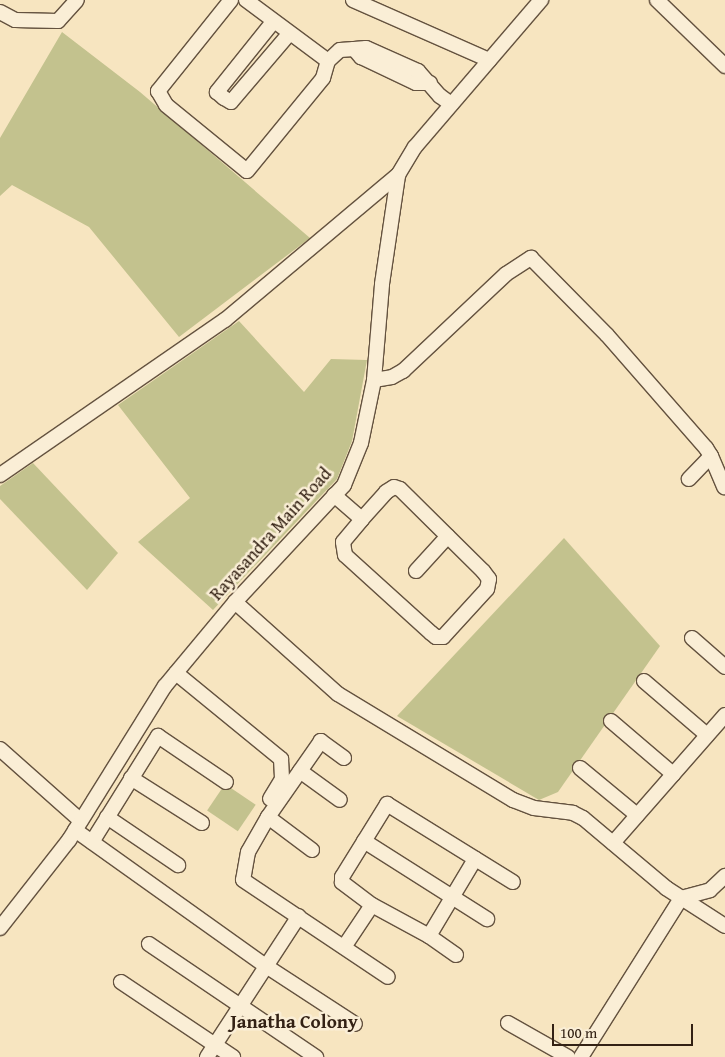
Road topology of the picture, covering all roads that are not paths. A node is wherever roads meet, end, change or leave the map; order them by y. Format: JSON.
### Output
{"nodes":[{"id":1,"x":77,"y":0,"type":"edge"},
{"id":2,"x":231,"y":0,"type":"edge"},
{"id":3,"x":246,"y":0,"type":"edge"},
{"id":4,"x":353,"y":0,"type":"edge"},
{"id":5,"x":541,"y":0,"type":"edge"},
{"id":6,"x":657,"y":0,"type":"edge"},
{"id":7,"x":0,"y":12,"type":"edge"},
{"id":8,"x":273,"y":22,"type":"junction"},
{"id":9,"x":289,"y":34,"type":"junction"},
{"id":10,"x":489,"y":60,"type":"junction"},
{"id":11,"x":328,"y":61,"type":"junction"},
{"id":12,"x":725,"y":66,"type":"edge"},
{"id":13,"x":451,"y":104,"type":"junction"},
{"id":14,"x":398,"y":175,"type":"junction"},
{"id":15,"x":374,"y":380,"type":"junction"},
{"id":16,"x":711,"y":456,"type":"junction"},
{"id":17,"x":0,"y":475,"type":"edge"},
{"id":18,"x":689,"y":479,"type":"dead end"},
{"id":19,"x":724,"y":487,"type":"edge"},
{"id":20,"x":334,"y":495,"type":"junction"},
{"id":21,"x":362,"y":519,"type":"junction"},
{"id":22,"x":448,"y":536,"type":"junction"},
{"id":23,"x":416,"y":571,"type":"dead end"},
{"id":24,"x":235,"y":602,"type":"junction"},
{"id":25,"x":692,"y":638,"type":"dead end"},
{"id":26,"x":725,"y":667,"type":"edge"},
{"id":27,"x":176,"y":673,"type":"junction"},
{"id":28,"x":644,"y":681,"type":"dead end"},
{"id":29,"x":725,"y":714,"type":"edge"},
{"id":30,"x":611,"y":721,"type":"dead end"},
{"id":31,"x":707,"y":735,"type":"junction"},
{"id":32,"x":0,"y":749,"type":"edge"},
{"id":33,"x":344,"y":758,"type":"dead end"},
{"id":34,"x":580,"y":768,"type":"dead end"},
{"id":35,"x":300,"y":771,"type":"junction"},
{"id":36,"x":673,"y":774,"type":"junction"},
{"id":37,"x":131,"y":778,"type":"junction"},
{"id":38,"x":226,"y":782,"type":"dead end"},
{"id":39,"x":270,"y":799,"type":"dead end"},
{"id":40,"x":340,"y":800,"type":"dead end"},
{"id":41,"x":638,"y":815,"type":"junction"},
{"id":42,"x":107,"y":817,"type":"junction"},
{"id":43,"x":268,"y":817,"type":"junction"},
{"id":44,"x":202,"y":823,"type":"dead end"},
{"id":45,"x":78,"y":826,"type":"junction"},
{"id":46,"x":364,"y":841,"type":"junction"},
{"id":47,"x":92,"y":842,"type":"junction"},
{"id":48,"x":613,"y":843,"type":"junction"},
{"id":49,"x":312,"y":850,"type":"dead end"},
{"id":50,"x":475,"y":859,"type":"junction"},
{"id":51,"x":178,"y":865,"type":"dead end"},
{"id":52,"x":725,"y":876,"type":"edge"},
{"id":53,"x":513,"y":882,"type":"dead end"},
{"id":54,"x":452,"y":896,"type":"junction"},
{"id":55,"x":681,"y":898,"type":"junction"},
{"id":56,"x":372,"y":905,"type":"junction"},
{"id":57,"x":299,"y":916,"type":"junction"},
{"id":58,"x":487,"y":918,"type":"dead end"},
{"id":59,"x":725,"y":926,"type":"edge"},
{"id":60,"x":0,"y":928,"type":"edge"},
{"id":61,"x":428,"y":936,"type":"junction"},
{"id":62,"x":149,"y":944,"type":"dead end"},
{"id":63,"x":344,"y":947,"type":"junction"},
{"id":64,"x":456,"y":955,"type":"dead end"},
{"id":65,"x":266,"y":966,"type":"junction"},
{"id":66,"x":388,"y":977,"type":"dead end"},
{"id":67,"x":121,"y":982,"type":"dead end"},
{"id":68,"x":240,"y":1006,"type":"junction"},
{"id":69,"x":508,"y":1023,"type":"dead end"},
{"id":70,"x":355,"y":1024,"type":"dead end"},
{"id":71,"x":211,"y":1051,"type":"edge"},
{"id":72,"x":233,"y":1057,"type":"edge"},
{"id":73,"x":316,"y":1057,"type":"edge"},
{"id":74,"x":568,"y":1057,"type":"edge"},
{"id":75,"x":581,"y":1057,"type":"edge"}],
"edges":[{"from":1,"to":7,"type":"street"},
{"from":2,"to":11,"type":"street"},
{"from":3,"to":8,"type":"street"},
{"from":4,"to":10,"type":"street"},
{"from":5,"to":10,"type":"street","name":"Rayasandra Main Road"},
{"from":6,"to":12,"type":"street"},
{"from":8,"to":9,"type":"street"},
{"from":8,"to":9,"type":"street"},
{"from":9,"to":11,"type":"street"},
{"from":10,"to":13,"type":"street","name":"Rayasandra Main Road"},
{"from":11,"to":13,"type":"street"},
{"from":13,"to":14,"type":"street","name":"Rayasandra Main Road"},
{"from":14,"to":15,"type":"street","name":"Rayasandra Main Road"},
{"from":14,"to":17,"type":"street"},
{"from":15,"to":16,"type":"street"},
{"from":15,"to":20,"type":"street","name":"Rayasandra Main Road"},
{"from":16,"to":18,"type":"street"},
{"from":16,"to":19,"type":"street"},
{"from":20,"to":21,"type":"street"},
{"from":20,"to":24,"type":"street","name":"Rayasandra Main Road"},
{"from":21,"to":22,"type":"street"},
{"from":21,"to":22,"type":"street"},
{"from":22,"to":23,"type":"street"},
{"from":24,"to":27,"type":"street","name":"Rayasandra Main Road"},
{"from":24,"to":48,"type":"street"},
{"from":25,"to":26,"type":"street"},
{"from":27,"to":39,"type":"street"},
{"from":27,"to":45,"type":"street","name":"Rayasandra Main Road"},
{"from":28,"to":31,"type":"street"},
{"from":29,"to":31,"type":"street"},
{"from":30,"to":36,"type":"street"},
{"from":31,"to":36,"type":"street"},
{"from":32,"to":45,"type":"street"},
{"from":33,"to":35,"type":"street"},
{"from":34,"to":41,"type":"street"},
{"from":35,"to":40,"type":"street"},
{"from":35,"to":43,"type":"street"},
{"from":36,"to":41,"type":"street"},
{"from":37,"to":38,"type":"street"},
{"from":37,"to":42,"type":"street"},
{"from":37,"to":44,"type":"street"},
{"from":41,"to":48,"type":"street"},
{"from":42,"to":47,"type":"street"},
{"from":42,"to":51,"type":"street"},
{"from":43,"to":49,"type":"street"},
{"from":43,"to":57,"type":"street"},
{"from":45,"to":47,"type":"street"},
{"from":45,"to":60,"type":"street","name":"Rayasandra Main Road"},
{"from":46,"to":50,"type":"street"},
{"from":46,"to":54,"type":"street"},
{"from":46,"to":56,"type":"street"},
{"from":47,"to":65,"type":"street"},
{"from":48,"to":55,"type":"street"},
{"from":50,"to":53,"type":"street"},
{"from":50,"to":54,"type":"street"},
{"from":52,"to":55,"type":"street"},
{"from":54,"to":58,"type":"street"},
{"from":54,"to":61,"type":"street"},
{"from":55,"to":59,"type":"street"},
{"from":55,"to":75,"type":"street"},
{"from":56,"to":61,"type":"street"},
{"from":56,"to":63,"type":"street"},
{"from":57,"to":63,"type":"street"},
{"from":57,"to":65,"type":"street"},
{"from":61,"to":64,"type":"street"},
{"from":62,"to":68,"type":"street"},
{"from":63,"to":66,"type":"street"},
{"from":65,"to":68,"type":"street"},
{"from":65,"to":70,"type":"street"},
{"from":67,"to":71,"type":"street"},
{"from":68,"to":71,"type":"street"},
{"from":68,"to":73,"type":"street"},
{"from":69,"to":74,"type":"street"},
{"from":71,"to":72,"type":"street"}]}
